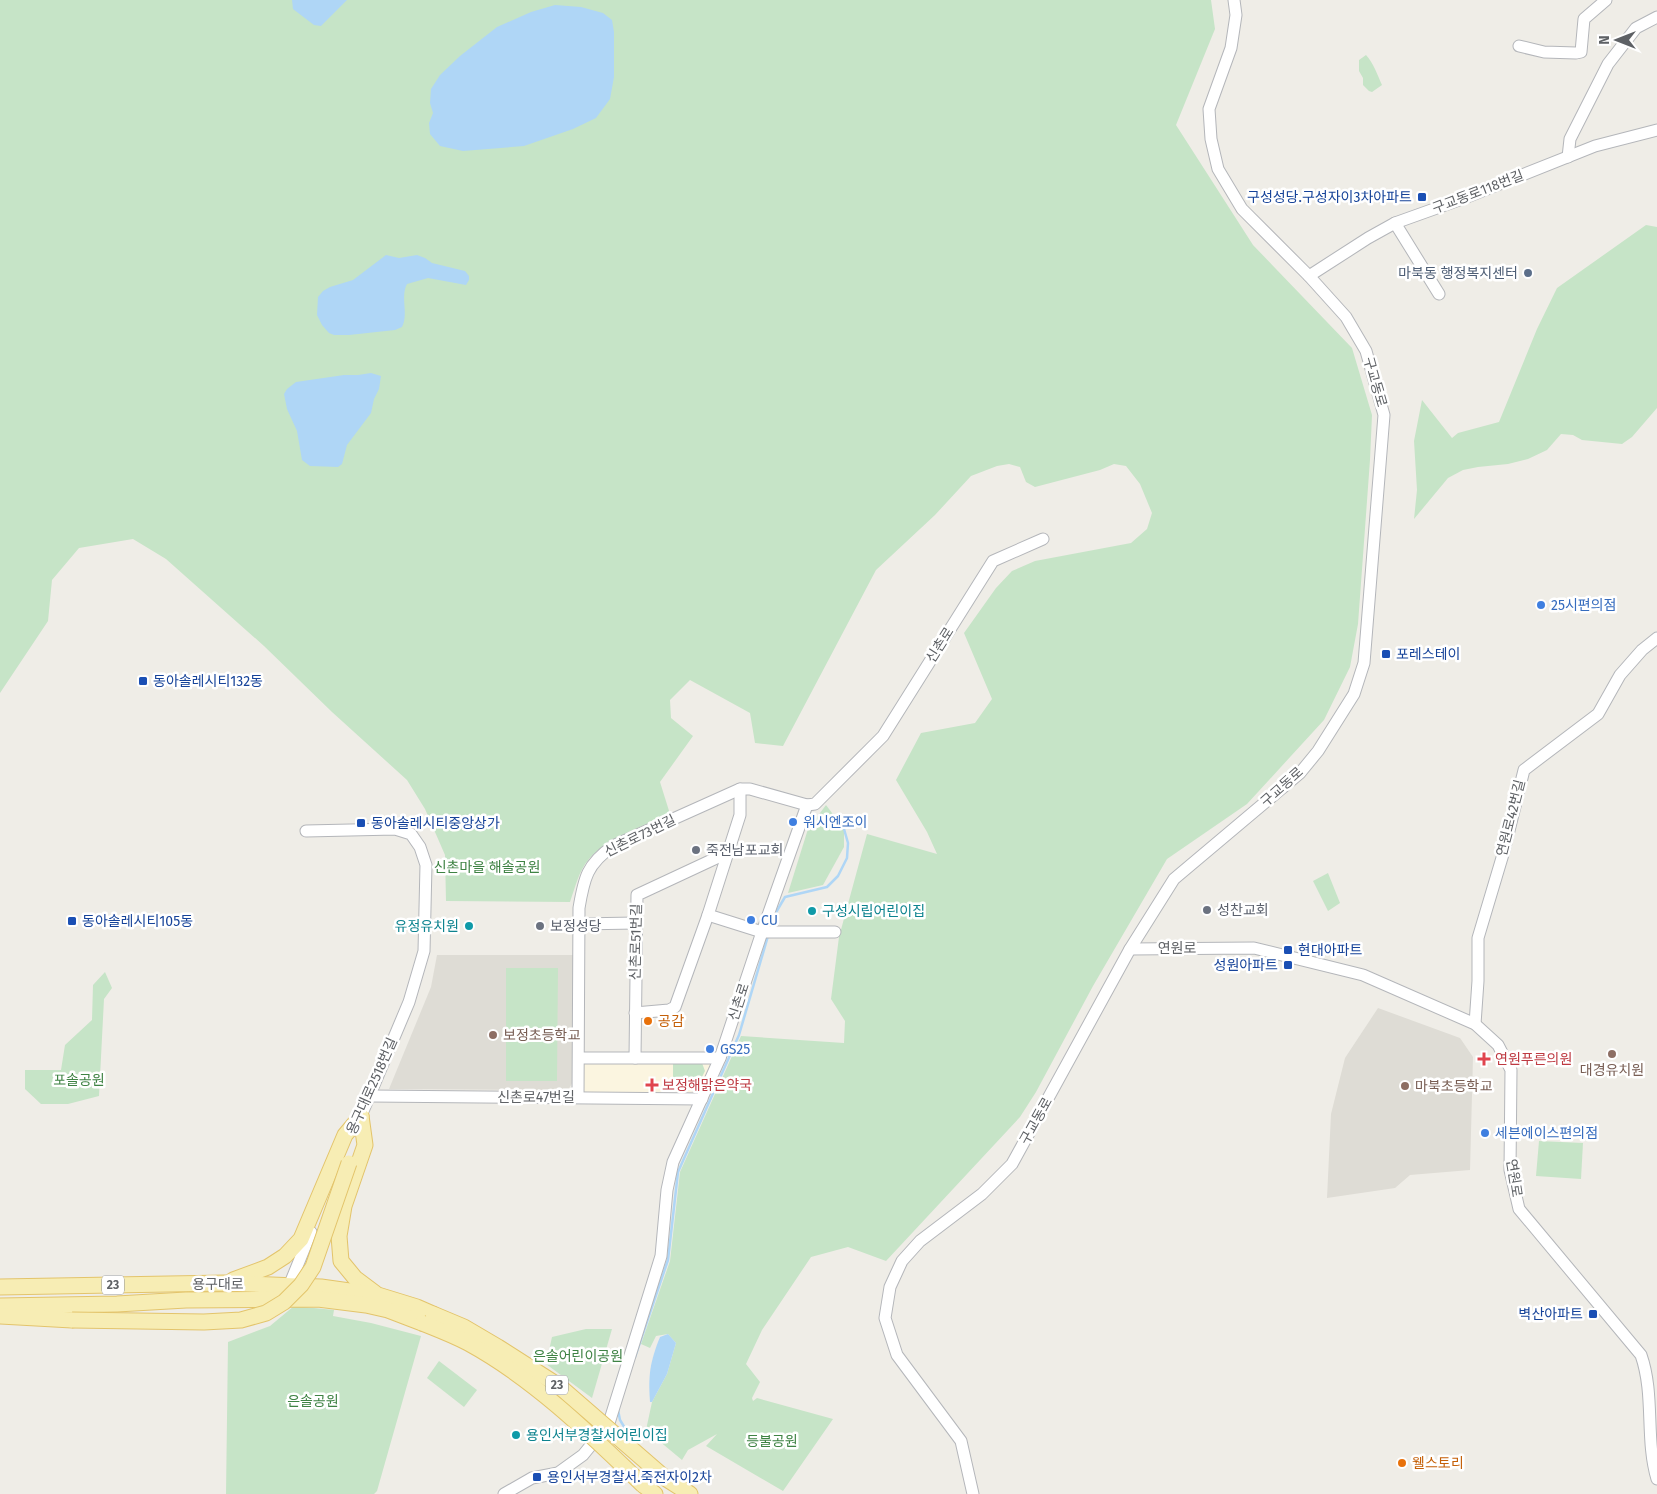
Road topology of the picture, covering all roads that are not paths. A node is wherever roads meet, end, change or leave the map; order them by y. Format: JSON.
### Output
{"nodes":[{"id":1,"x":1234,"y":0,"type":"edge"},
{"id":2,"x":1606,"y":0,"type":"edge"},
{"id":3,"x":1657,"y":17,"type":"edge"},
{"id":4,"x":1520,"y":46,"type":"dead end"},
{"id":5,"x":1657,"y":130,"type":"edge"},
{"id":6,"x":1568,"y":157,"type":"junction"},
{"id":7,"x":1395,"y":223,"type":"junction"},
{"id":8,"x":1310,"y":276,"type":"junction"},
{"id":9,"x":1439,"y":294,"type":"dead end"},
{"id":10,"x":1043,"y":539,"type":"dead end"},
{"id":11,"x":1657,"y":638,"type":"edge"},
{"id":12,"x":740,"y":788,"type":"junction"},
{"id":13,"x":807,"y":805,"type":"junction"},
{"id":14,"x":306,"y":831,"type":"dead end"},
{"id":15,"x":727,"y":853,"type":"junction"},
{"id":16,"x":708,"y":915,"type":"junction"},
{"id":17,"x":636,"y":923,"type":"junction"},
{"id":18,"x":578,"y":924,"type":"junction"},
{"id":19,"x":762,"y":932,"type":"junction"},
{"id":20,"x":835,"y":932,"type":"dead end"},
{"id":21,"x":1130,"y":949,"type":"junction"},
{"id":22,"x":635,"y":1013,"type":"junction"},
{"id":23,"x":1475,"y":1024,"type":"junction"},
{"id":24,"x":579,"y":1058,"type":"junction"},
{"id":25,"x":635,"y":1058,"type":"junction"},
{"id":26,"x":720,"y":1058,"type":"junction"},
{"id":27,"x":370,"y":1096,"type":"junction"},
{"id":28,"x":578,"y":1097,"type":"junction"},
{"id":29,"x":702,"y":1099,"type":"junction"},
{"id":30,"x":361,"y":1116,"type":"junction"},
{"id":31,"x":225,"y":1283,"type":"junction"},
{"id":32,"x":249,"y":1284,"type":"junction"},
{"id":33,"x":289,"y":1285,"type":"junction"},
{"id":34,"x":0,"y":1287,"type":"edge"},
{"id":35,"x":385,"y":1297,"type":"junction"},
{"id":36,"x":186,"y":1300,"type":"junction"},
{"id":37,"x":283,"y":1300,"type":"junction"},
{"id":38,"x":337,"y":1301,"type":"junction"},
{"id":39,"x":0,"y":1306,"type":"edge"},
{"id":40,"x":0,"y":1316,"type":"edge"},
{"id":41,"x":427,"y":1318,"type":"junction"},
{"id":42,"x":1657,"y":1479,"type":"edge"},
{"id":43,"x":649,"y":1490,"type":"edge"},
{"id":44,"x":504,"y":1494,"type":"edge"},
{"id":45,"x":690,"y":1494,"type":"edge"},
{"id":46,"x":971,"y":1494,"type":"edge"}],
"edges":[{"from":1,"to":8,"type":"street","name":"구교동로"},
{"from":2,"to":4,"type":"street"},
{"from":3,"to":6,"type":"street"},
{"from":5,"to":6,"type":"street","name":"구교동로118번길"},
{"from":6,"to":7,"type":"street","name":"구교동로118번길"},
{"from":7,"to":8,"type":"street","name":"구교동로118번길"},
{"from":7,"to":9,"type":"street"},
{"from":8,"to":21,"type":"street","name":"구교동로"},
{"from":10,"to":13,"type":"street","name":"신촌로"},
{"from":11,"to":23,"type":"street","name":"연원로42번길"},
{"from":12,"to":13,"type":"street"},
{"from":12,"to":15,"type":"street"},
{"from":12,"to":18,"type":"street","name":"신촌로73번길"},
{"from":13,"to":19,"type":"street","name":"신촌로"},
{"from":14,"to":27,"type":"street","name":"용구대로2518번길"},
{"from":15,"to":16,"type":"street"},
{"from":15,"to":17,"type":"street","name":"신촌로51번길"},
{"from":16,"to":19,"type":"street"},
{"from":16,"to":22,"type":"street"},
{"from":17,"to":18,"type":"street"},
{"from":17,"to":22,"type":"street","name":"신촌로51번길"},
{"from":18,"to":24,"type":"street","name":"신촌로73번길"},
{"from":19,"to":20,"type":"street"},
{"from":19,"to":26,"type":"street","name":"신촌로"},
{"from":21,"to":23,"type":"street","name":"연원로"},
{"from":21,"to":46,"type":"street","name":"구교동로"},
{"from":22,"to":25,"type":"street","name":"신촌로51번길"},
{"from":23,"to":42,"type":"street","name":"연원로"},
{"from":24,"to":25,"type":"street"},
{"from":24,"to":28,"type":"street","name":"신촌로73번길"},
{"from":25,"to":26,"type":"street"},
{"from":26,"to":29,"type":"street","name":"신촌로"},
{"from":27,"to":28,"type":"street","name":"신촌로47번길"},
{"from":27,"to":30,"type":"street","name":"용구대로2518번길"},
{"from":28,"to":29,"type":"street","name":"신촌로47번길"},
{"from":29,"to":44,"type":"street","name":"신촌로"},
{"from":30,"to":31,"type":"main road"},
{"from":30,"to":33,"type":"street","name":"용구대로2518번길"},
{"from":30,"to":35,"type":"main road"},
{"from":30,"to":40,"type":"main road","bridge":true},
{"from":31,"to":32,"type":"main road","name":"용구대로","number":"23"},
{"from":31,"to":34,"type":"main road","name":"용구대로","number":"23"},
{"from":32,"to":33,"type":"main road","name":"용구대로","number":"23"},
{"from":32,"to":36,"type":"main road"},
{"from":33,"to":35,"type":"main road","name":"용구대로","number":"23"},
{"from":33,"to":37,"type":"street","name":"용구대로2518번길"},
{"from":35,"to":38,"type":"main road"},
{"from":35,"to":41,"type":"main road","name":"용구대로","number":"23"},
{"from":36,"to":37,"type":"main road","name":"용구대로","number":"23"},
{"from":36,"to":39,"type":"main road","name":"용구대로","number":"23"},
{"from":37,"to":38,"type":"main road","name":"용구대로","number":"23"},
{"from":38,"to":41,"type":"main road","name":"용구대로","number":"23"},
{"from":41,"to":43,"type":"main road","number":"23","bridge":true},
{"from":41,"to":45,"type":"main road","number":"23","bridge":true}]}
